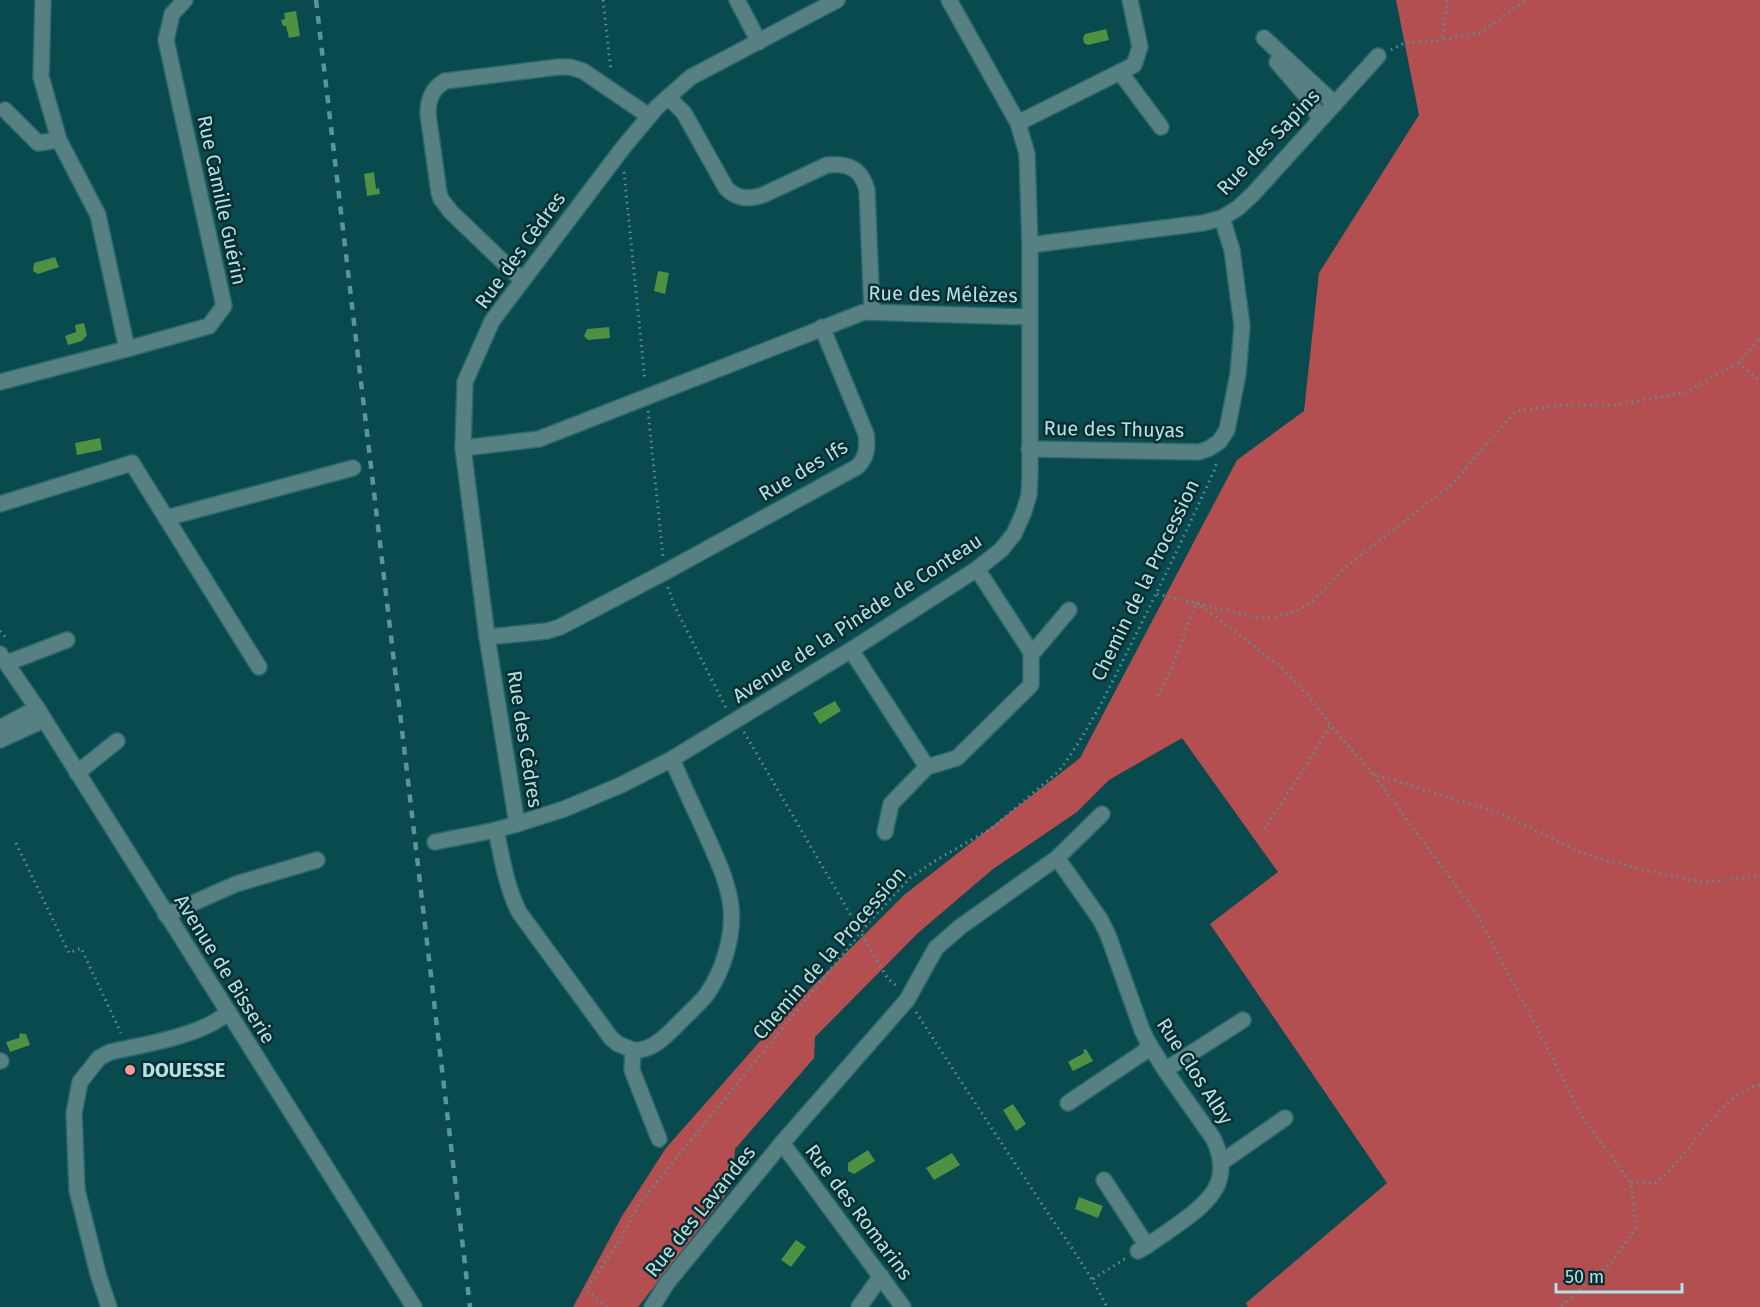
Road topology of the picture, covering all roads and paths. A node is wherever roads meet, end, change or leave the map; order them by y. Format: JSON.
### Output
{"nodes":[{"id":1,"x":43,"y":0,"type":"edge"},
{"id":2,"x":185,"y":0,"type":"edge"},
{"id":3,"x":603,"y":0,"type":"edge"},
{"id":4,"x":737,"y":0,"type":"edge"},
{"id":5,"x":837,"y":0,"type":"edge"},
{"id":6,"x":950,"y":0,"type":"edge"},
{"id":7,"x":1130,"y":0,"type":"edge"},
{"id":8,"x":1447,"y":0,"type":"edge"},
{"id":9,"x":1525,"y":0,"type":"edge"},
{"id":10,"x":1264,"y":38,"type":"dead end"},
{"id":11,"x":1442,"y":40,"type":"junction"},
{"id":12,"x":759,"y":42,"type":"junction"},
{"id":13,"x":1271,"y":55,"type":"dead end"},
{"id":14,"x":1378,"y":56,"type":"joint"},
{"id":15,"x":1120,"y":72,"type":"junction"},
{"id":16,"x":613,"y":91,"type":"junction"},
{"id":17,"x":668,"y":97,"type":"junction"},
{"id":18,"x":1335,"y":104,"type":"junction"},
{"id":19,"x":5,"y":110,"type":"dead end"},
{"id":20,"x":649,"y":116,"type":"junction"},
{"id":21,"x":1320,"y":120,"type":"junction"},
{"id":22,"x":1018,"y":123,"type":"junction"},
{"id":23,"x":1161,"y":127,"type":"dead end"},
{"id":24,"x":59,"y":140,"type":"junction"},
{"id":25,"x":622,"y":150,"type":"junction"},
{"id":26,"x":1222,"y":218,"type":"junction"},
{"id":27,"x":1030,"y":245,"type":"junction"},
{"id":28,"x":522,"y":280,"type":"junction"},
{"id":29,"x":872,"y":312,"type":"junction"},
{"id":30,"x":1029,"y":317,"type":"junction"},
{"id":31,"x":822,"y":327,"type":"junction"},
{"id":32,"x":1760,"y":338,"type":"edge"},
{"id":33,"x":127,"y":349,"type":"junction"},
{"id":34,"x":1738,"y":363,"type":"junction"},
{"id":35,"x":0,"y":381,"type":"edge"},
{"id":36,"x":1760,"y":381,"type":"edge"},
{"id":37,"x":646,"y":396,"type":"junction"},
{"id":38,"x":1214,"y":445,"type":"junction"},
{"id":39,"x":463,"y":448,"type":"junction"},
{"id":40,"x":1029,"y":449,"type":"junction"},
{"id":41,"x":353,"y":468,"type":"dead end"},
{"id":42,"x":0,"y":504,"type":"edge"},
{"id":43,"x":166,"y":518,"type":"junction"},
{"id":44,"x":977,"y":569,"type":"junction"},
{"id":45,"x":665,"y":572,"type":"junction"},
{"id":46,"x":1157,"y":594,"type":"junction"},
{"id":47,"x":1196,"y":602,"type":"junction"},
{"id":48,"x":1069,"y":610,"type":"dead end"},
{"id":49,"x":487,"y":637,"type":"junction"},
{"id":50,"x":67,"y":640,"type":"dead end"},
{"id":51,"x":851,"y":650,"type":"junction"},
{"id":52,"x":1031,"y":655,"type":"junction"},
{"id":53,"x":4,"y":658,"type":"edge"},
{"id":54,"x":259,"y":668,"type":"dead end"},
{"id":55,"x":1158,"y":696,"type":"dead end"},
{"id":56,"x":40,"y":714,"type":"junction"},
{"id":57,"x":737,"y":720,"type":"junction"},
{"id":58,"x":1330,"y":725,"type":"junction"},
{"id":59,"x":0,"y":728,"type":"edge"},
{"id":60,"x":0,"y":740,"type":"edge"},
{"id":61,"x":117,"y":741,"type":"dead end"},
{"id":62,"x":672,"y":759,"type":"junction"},
{"id":63,"x":927,"y":767,"type":"junction"},
{"id":64,"x":77,"y":773,"type":"junction"},
{"id":65,"x":1373,"y":774,"type":"junction"},
{"id":66,"x":1102,"y":814,"type":"dead end"},
{"id":67,"x":517,"y":824,"type":"junction"},
{"id":68,"x":1264,"y":829,"type":"dead end"},
{"id":69,"x":496,"y":830,"type":"junction"},
{"id":70,"x":885,"y":832,"type":"dead end"},
{"id":71,"x":435,"y":842,"type":"dead end"},
{"id":72,"x":16,"y":843,"type":"dead end"},
{"id":73,"x":1058,"y":858,"type":"junction"},
{"id":74,"x":317,"y":860,"type":"dead end"},
{"id":75,"x":1760,"y":876,"type":"edge"},
{"id":76,"x":166,"y":915,"type":"junction"},
{"id":77,"x":861,"y":934,"type":"junction"},
{"id":78,"x":907,"y":1000,"type":"junction"},
{"id":79,"x":228,"y":1012,"type":"junction"},
{"id":80,"x":1243,"y":1020,"type":"dead end"},
{"id":81,"x":1149,"y":1044,"type":"junction"},
{"id":82,"x":128,"y":1048,"type":"junction"},
{"id":83,"x":633,"y":1050,"type":"junction"},
{"id":84,"x":1165,"y":1070,"type":"junction"},
{"id":85,"x":1760,"y":1084,"type":"edge"},
{"id":86,"x":1068,"y":1103,"type":"dead end"},
{"id":87,"x":1285,"y":1118,"type":"dead end"},
{"id":88,"x":659,"y":1139,"type":"dead end"},
{"id":89,"x":782,"y":1143,"type":"junction"},
{"id":90,"x":1222,"y":1162,"type":"junction"},
{"id":91,"x":1104,"y":1180,"type":"dead end"},
{"id":92,"x":1630,"y":1183,"type":"junction"},
{"id":93,"x":1143,"y":1248,"type":"junction"},
{"id":94,"x":881,"y":1276,"type":"junction"},
{"id":95,"x":1093,"y":1279,"type":"junction"},
{"id":96,"x":109,"y":1307,"type":"edge"},
{"id":97,"x":414,"y":1307,"type":"edge"},
{"id":98,"x":607,"y":1307,"type":"edge"},
{"id":99,"x":652,"y":1307,"type":"edge"},
{"id":100,"x":859,"y":1307,"type":"edge"},
{"id":101,"x":903,"y":1307,"type":"edge"},
{"id":102,"x":1107,"y":1307,"type":"edge"},
{"id":103,"x":1560,"y":1307,"type":"edge"}],
"edges":[{"from":1,"to":24,"type":"street"},
{"from":2,"to":33,"type":"street","name":"Rue Camille Guérin"},
{"from":3,"to":16,"type":"path"},
{"from":4,"to":12,"type":"street"},
{"from":5,"to":12,"type":"street","name":"Rue des Cèdres"},
{"from":6,"to":22,"type":"street","name":"Avenue de la Pinède de Conteau"},
{"from":7,"to":15,"type":"street"},
{"from":8,"to":11,"type":"path"},
{"from":9,"to":11,"type":"path"},
{"from":10,"to":18,"type":"street"},
{"from":11,"to":14,"type":"path"},
{"from":12,"to":17,"type":"street","name":"Rue des Cèdres"},
{"from":13,"to":21,"type":"street"},
{"from":14,"to":18,"type":"street","name":"Rue des Sapins"},
{"from":15,"to":22,"type":"street"},
{"from":15,"to":23,"type":"street"},
{"from":16,"to":20,"type":"street"},
{"from":16,"to":28,"type":"street"},
{"from":17,"to":20,"type":"street","name":"Rue des Cèdres"},
{"from":17,"to":29,"type":"street"},
{"from":18,"to":21,"type":"street","name":"Rue des Sapins"},
{"from":19,"to":24,"type":"street"},
{"from":20,"to":25,"type":"street","name":"Rue des Cèdres"},
{"from":21,"to":26,"type":"street","name":"Rue des Sapins"},
{"from":22,"to":27,"type":"street","name":"Avenue de la Pinède de Conteau"},
{"from":24,"to":33,"type":"street"},
{"from":25,"to":28,"type":"street","name":"Rue des Cèdres"},
{"from":25,"to":37,"type":"path"},
{"from":26,"to":27,"type":"street","name":"Rue des Sapins"},
{"from":26,"to":38,"type":"street"},
{"from":27,"to":30,"type":"street","name":"Avenue de la Pinède de Conteau"},
{"from":28,"to":39,"type":"street","name":"Rue des Cèdres"},
{"from":29,"to":30,"type":"street","name":"Rue des Mélèzes"},
{"from":29,"to":31,"type":"street","name":"Rue des Mélèzes"},
{"from":30,"to":40,"type":"street","name":"Avenue de la Pinède de Conteau"},
{"from":31,"to":37,"type":"street"},
{"from":31,"to":45,"type":"street","name":"Rue des Ifs"},
{"from":32,"to":34,"type":"path"},
{"from":33,"to":35,"type":"street","name":"Rue Camille Guérin"},
{"from":34,"to":36,"type":"path"},
{"from":34,"to":47,"type":"path"},
{"from":37,"to":39,"type":"street"},
{"from":37,"to":45,"type":"path"},
{"from":38,"to":40,"type":"street","name":"Rue des Thuyas"},
{"from":38,"to":46,"type":"path","name":"Chemin de la Procession"},
{"from":39,"to":49,"type":"street","name":"Rue des Cèdres"},
{"from":40,"to":44,"type":"street","name":"Avenue de la Pinède de Conteau"},
{"from":41,"to":43,"type":"street"},
{"from":42,"to":43,"type":"street"},
{"from":43,"to":54,"type":"street"},
{"from":44,"to":51,"type":"street","name":"Avenue de la Pinède de Conteau"},
{"from":44,"to":52,"type":"street"},
{"from":45,"to":49,"type":"street","name":"Rue des Ifs"},
{"from":45,"to":57,"type":"path"},
{"from":46,"to":47,"type":"path"},
{"from":46,"to":77,"type":"path","name":"Chemin de la Procession"},
{"from":47,"to":55,"type":"path"},
{"from":47,"to":58,"type":"path"},
{"from":48,"to":52,"type":"street"},
{"from":49,"to":67,"type":"street","name":"Rue des Cèdres"},
{"from":50,"to":53,"type":"street"},
{"from":51,"to":57,"type":"street","name":"Avenue de la Pinède de Conteau"},
{"from":51,"to":63,"type":"street"},
{"from":52,"to":63,"type":"street"},
{"from":53,"to":56,"type":"street","name":"Avenue de Bisserie"},
{"from":56,"to":59,"type":"street"},
{"from":56,"to":60,"type":"street"},
{"from":56,"to":64,"type":"street","name":"Avenue de Bisserie"},
{"from":57,"to":62,"type":"street","name":"Avenue de la Pinède de Conteau"},
{"from":57,"to":77,"type":"path"},
{"from":58,"to":65,"type":"path"},
{"from":58,"to":68,"type":"path"},
{"from":61,"to":64,"type":"street"},
{"from":62,"to":67,"type":"street","name":"Avenue de la Pinède de Conteau"},
{"from":62,"to":83,"type":"street"},
{"from":63,"to":70,"type":"street"},
{"from":64,"to":76,"type":"street","name":"Avenue de Bisserie"},
{"from":65,"to":75,"type":"path"},
{"from":65,"to":92,"type":"path"},
{"from":66,"to":73,"type":"street"},
{"from":67,"to":69,"type":"street","name":"Avenue de la Pinède de Conteau"},
{"from":69,"to":71,"type":"street","name":"Avenue de la Pinède de Conteau"},
{"from":69,"to":83,"type":"street"},
{"from":72,"to":82,"type":"path"},
{"from":73,"to":78,"type":"street"},
{"from":73,"to":81,"type":"street","name":"Rue Clos Alby"},
{"from":74,"to":76,"type":"street"},
{"from":76,"to":79,"type":"street","name":"Avenue de Bisserie"},
{"from":77,"to":78,"type":"path"},
{"from":77,"to":98,"type":"path","name":"Chemin de la Procession"},
{"from":78,"to":89,"type":"street"},
{"from":78,"to":95,"type":"path"},
{"from":79,"to":82,"type":"street"},
{"from":79,"to":97,"type":"street","name":"Avenue de Bisserie"},
{"from":80,"to":84,"type":"street"},
{"from":81,"to":84,"type":"street","name":"Rue Clos Alby"},
{"from":81,"to":86,"type":"street"},
{"from":82,"to":96,"type":"street"},
{"from":83,"to":88,"type":"street"},
{"from":84,"to":90,"type":"street","name":"Rue Clos Alby"},
{"from":85,"to":92,"type":"path"},
{"from":87,"to":90,"type":"street"},
{"from":89,"to":94,"type":"street","name":"Rue des Romarins"},
{"from":89,"to":99,"type":"street","name":"Rue des Lavandes"},
{"from":90,"to":93,"type":"street"},
{"from":91,"to":93,"type":"street"},
{"from":92,"to":103,"type":"path"},
{"from":93,"to":95,"type":"path"},
{"from":94,"to":100,"type":"street"},
{"from":94,"to":101,"type":"street","name":"Rue des Romarins"},
{"from":95,"to":102,"type":"path"}]}
